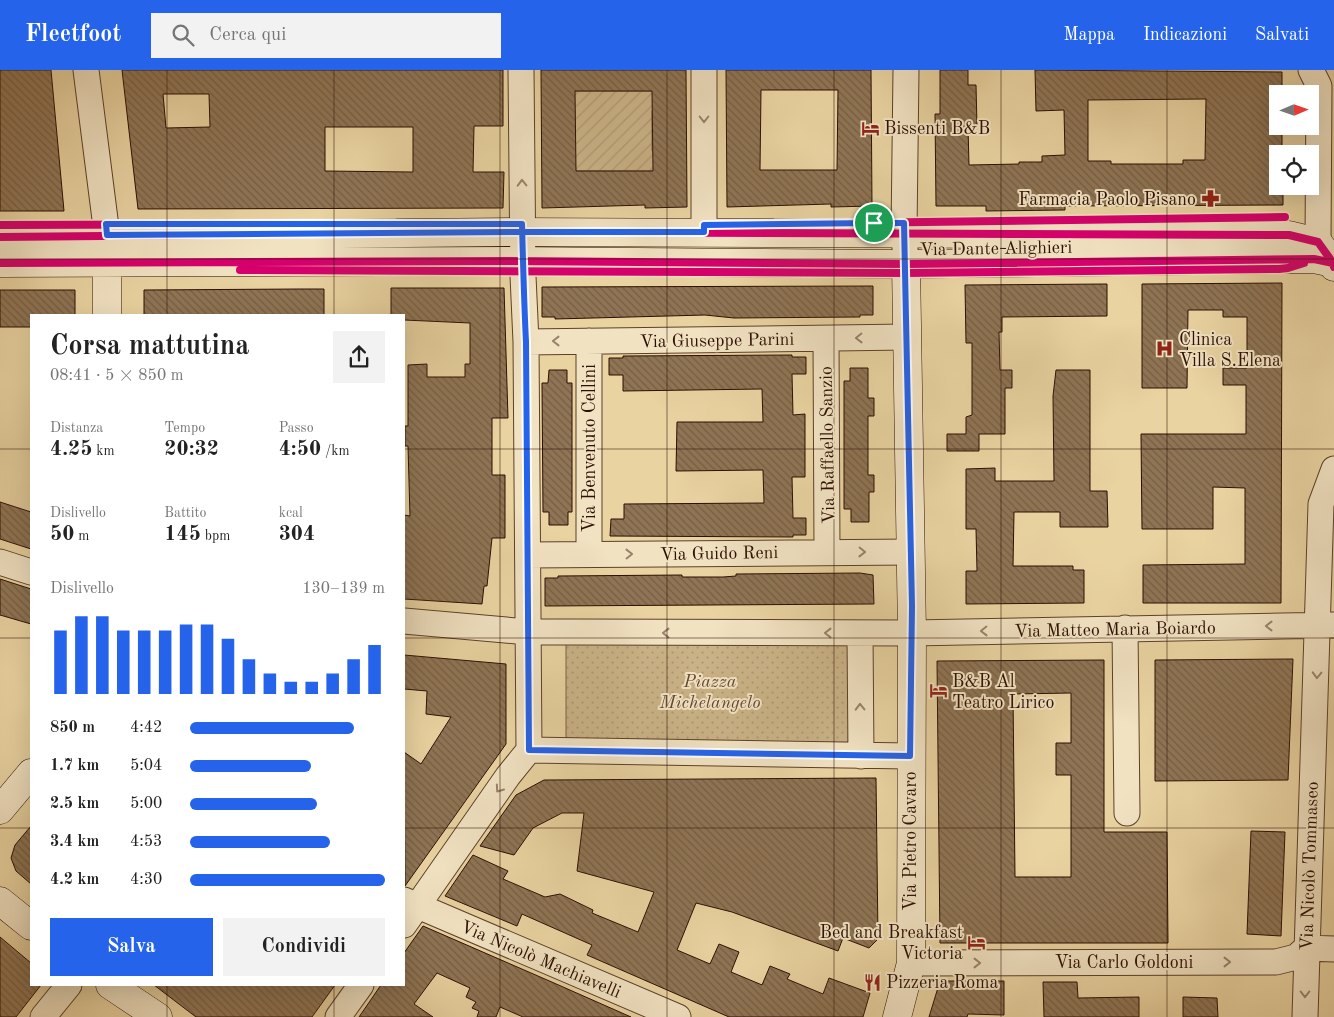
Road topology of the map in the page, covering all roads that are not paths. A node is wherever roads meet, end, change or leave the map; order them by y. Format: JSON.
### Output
{"nodes":[{"id":1,"x":86,"y":70,"type":"edge"},
{"id":2,"x":520,"y":70,"type":"edge"},
{"id":3,"x":704,"y":70,"type":"edge"},
{"id":4,"x":906,"y":70,"type":"edge"},
{"id":5,"x":1315,"y":78,"type":"edge"},
{"id":6,"x":1334,"y":118,"type":"edge"},
{"id":7,"x":522,"y":232,"type":"junction"},
{"id":8,"x":704,"y":232,"type":"junction"},
{"id":9,"x":904,"y":233,"type":"junction"},
{"id":10,"x":0,"y":237,"type":"edge"},
{"id":11,"x":107,"y":248,"type":"junction"},
{"id":12,"x":1328,"y":257,"type":"edge"},
{"id":13,"x":523,"y":261,"type":"junction"},
{"id":14,"x":0,"y":263,"type":"edge"},
{"id":15,"x":906,"y":264,"type":"junction"},
{"id":16,"x":107,"y":314,"type":"edge"},
{"id":17,"x":907,"y":337,"type":"junction"},
{"id":18,"x":826,"y":338,"type":"junction"},
{"id":19,"x":589,"y":341,"type":"junction"},
{"id":20,"x":526,"y":342,"type":"junction"},
{"id":21,"x":1334,"y":469,"type":"edge"},
{"id":22,"x":827,"y":551,"type":"junction"},
{"id":23,"x":911,"y":552,"type":"junction"},
{"id":24,"x":589,"y":554,"type":"junction"},
{"id":25,"x":528,"y":555,"type":"junction"},
{"id":26,"x":0,"y":562,"type":"edge"},
{"id":27,"x":30,"y":572,"type":"edge"},
{"id":28,"x":405,"y":621,"type":"edge"},
{"id":29,"x":1326,"y":626,"type":"edge"},
{"id":30,"x":1125,"y":628,"type":"junction"},
{"id":31,"x":528,"y":632,"type":"junction"},
{"id":32,"x":860,"y":633,"type":"junction"},
{"id":33,"x":912,"y":633,"type":"junction"},
{"id":34,"x":529,"y":750,"type":"junction"},
{"id":35,"x":861,"y":756,"type":"junction"},
{"id":36,"x":910,"y":756,"type":"junction"},
{"id":37,"x":30,"y":774,"type":"edge"},
{"id":38,"x":0,"y":810,"type":"edge"},
{"id":39,"x":1127,"y":813,"type":"dead end"},
{"id":40,"x":0,"y":901,"type":"edge"},
{"id":41,"x":408,"y":911,"type":"edge"},
{"id":42,"x":30,"y":925,"type":"edge"},
{"id":43,"x":1306,"y":948,"type":"junction"},
{"id":44,"x":1334,"y":949,"type":"edge"},
{"id":45,"x":911,"y":963,"type":"junction"},
{"id":46,"x":68,"y":986,"type":"edge"},
{"id":47,"x":112,"y":986,"type":"edge"},
{"id":48,"x":360,"y":986,"type":"edge"},
{"id":49,"x":43,"y":1017,"type":"edge"},
{"id":50,"x":158,"y":1017,"type":"edge"},
{"id":51,"x":338,"y":1017,"type":"edge"},
{"id":52,"x":678,"y":1017,"type":"edge"},
{"id":53,"x":897,"y":1017,"type":"edge"},
{"id":54,"x":1305,"y":1017,"type":"edge"}],
"edges":[{"from":1,"to":11,"type":"street"},
{"from":7,"to":2,"type":"street","one_way":true},
{"from":3,"to":8,"type":"street","one_way":true},
{"from":4,"to":9,"type":"street"},
{"from":5,"to":6,"type":"street"},
{"from":5,"to":12,"type":"street"},
{"from":7,"to":8,"type":"street","name":"Via Dante Alighieri"},
{"from":7,"to":11,"type":"street","name":"Via Dante Alighieri"},
{"from":7,"to":13,"type":"street"},
{"from":8,"to":9,"type":"street","name":"Via Dante Alighieri"},
{"from":9,"to":12,"type":"street","name":"Via Dante Alighieri"},
{"from":9,"to":15,"type":"street"},
{"from":10,"to":11,"type":"street","name":"Via Dante Alighieri"},
{"from":11,"to":13,"type":"street","name":"Via Dante Alighieri"},
{"from":11,"to":14,"type":"street","name":"Via Dante Alighieri"},
{"from":11,"to":16,"type":"street"},
{"from":12,"to":15,"type":"street","name":"Via Dante Alighieri"},
{"from":13,"to":15,"type":"street","name":"Via Dante Alighieri"},
{"from":13,"to":20,"type":"street"},
{"from":15,"to":17,"type":"street","name":"Via Pietro Cavaro"},
{"from":17,"to":18,"type":"street","name":"Via Giuseppe Parini","one_way":true},
{"from":17,"to":23,"type":"street","name":"Via Pietro Cavaro"},
{"from":18,"to":19,"type":"street","name":"Via Giuseppe Parini"},
{"from":18,"to":22,"type":"street","name":"Via Raffaello Sanzio"},
{"from":19,"to":20,"type":"street","name":"Via Giuseppe Parini","one_way":true},
{"from":19,"to":24,"type":"street","name":"Via Benvenuto Cellini"},
{"from":20,"to":25,"type":"street"},
{"from":21,"to":29,"type":"street","name":"Via Nicolò Tommaseo"},
{"from":22,"to":23,"type":"street","name":"Via Guido Reni","one_way":true},
{"from":24,"to":22,"type":"street","name":"Via Guido Reni","one_way":true},
{"from":23,"to":33,"type":"street","name":"Via Pietro Cavaro"},
{"from":24,"to":25,"type":"street","name":"Via Guido Reni"},
{"from":25,"to":31,"type":"street"},
{"from":26,"to":27,"type":"street"},
{"from":28,"to":31,"type":"street"},
{"from":29,"to":30,"type":"street","name":"Via Matteo Maria Boiardo","one_way":true},
{"from":29,"to":43,"type":"street","name":"Via Nicolò Tommaseo","one_way":true},
{"from":30,"to":33,"type":"street","name":"Via Matteo Maria Boiardo","one_way":true},
{"from":30,"to":39,"type":"street"},
{"from":32,"to":31,"type":"street","one_way":true},
{"from":31,"to":34,"type":"street"},
{"from":32,"to":33,"type":"street"},
{"from":35,"to":32,"type":"street","one_way":true},
{"from":33,"to":36,"type":"street","name":"Via Pietro Cavaro"},
{"from":34,"to":35,"type":"street"},
{"from":34,"to":41,"type":"street","one_way":true},
{"from":35,"to":36,"type":"street"},
{"from":36,"to":45,"type":"street","name":"Via Pietro Cavaro"},
{"from":37,"to":38,"type":"street"},
{"from":40,"to":42,"type":"street"},
{"from":41,"to":52,"type":"street","name":"Via Nicolò Machiavelli"},
{"from":43,"to":44,"type":"street"},
{"from":45,"to":43,"type":"street","name":"Via Carlo Goldoni","one_way":true},
{"from":43,"to":54,"type":"street","name":"Via Nicolò Tommaseo","one_way":true},
{"from":45,"to":53,"type":"street","name":"Via Pietro Cavaro"},
{"from":46,"to":49,"type":"street"},
{"from":47,"to":50,"type":"street"},
{"from":48,"to":51,"type":"street"}]}
